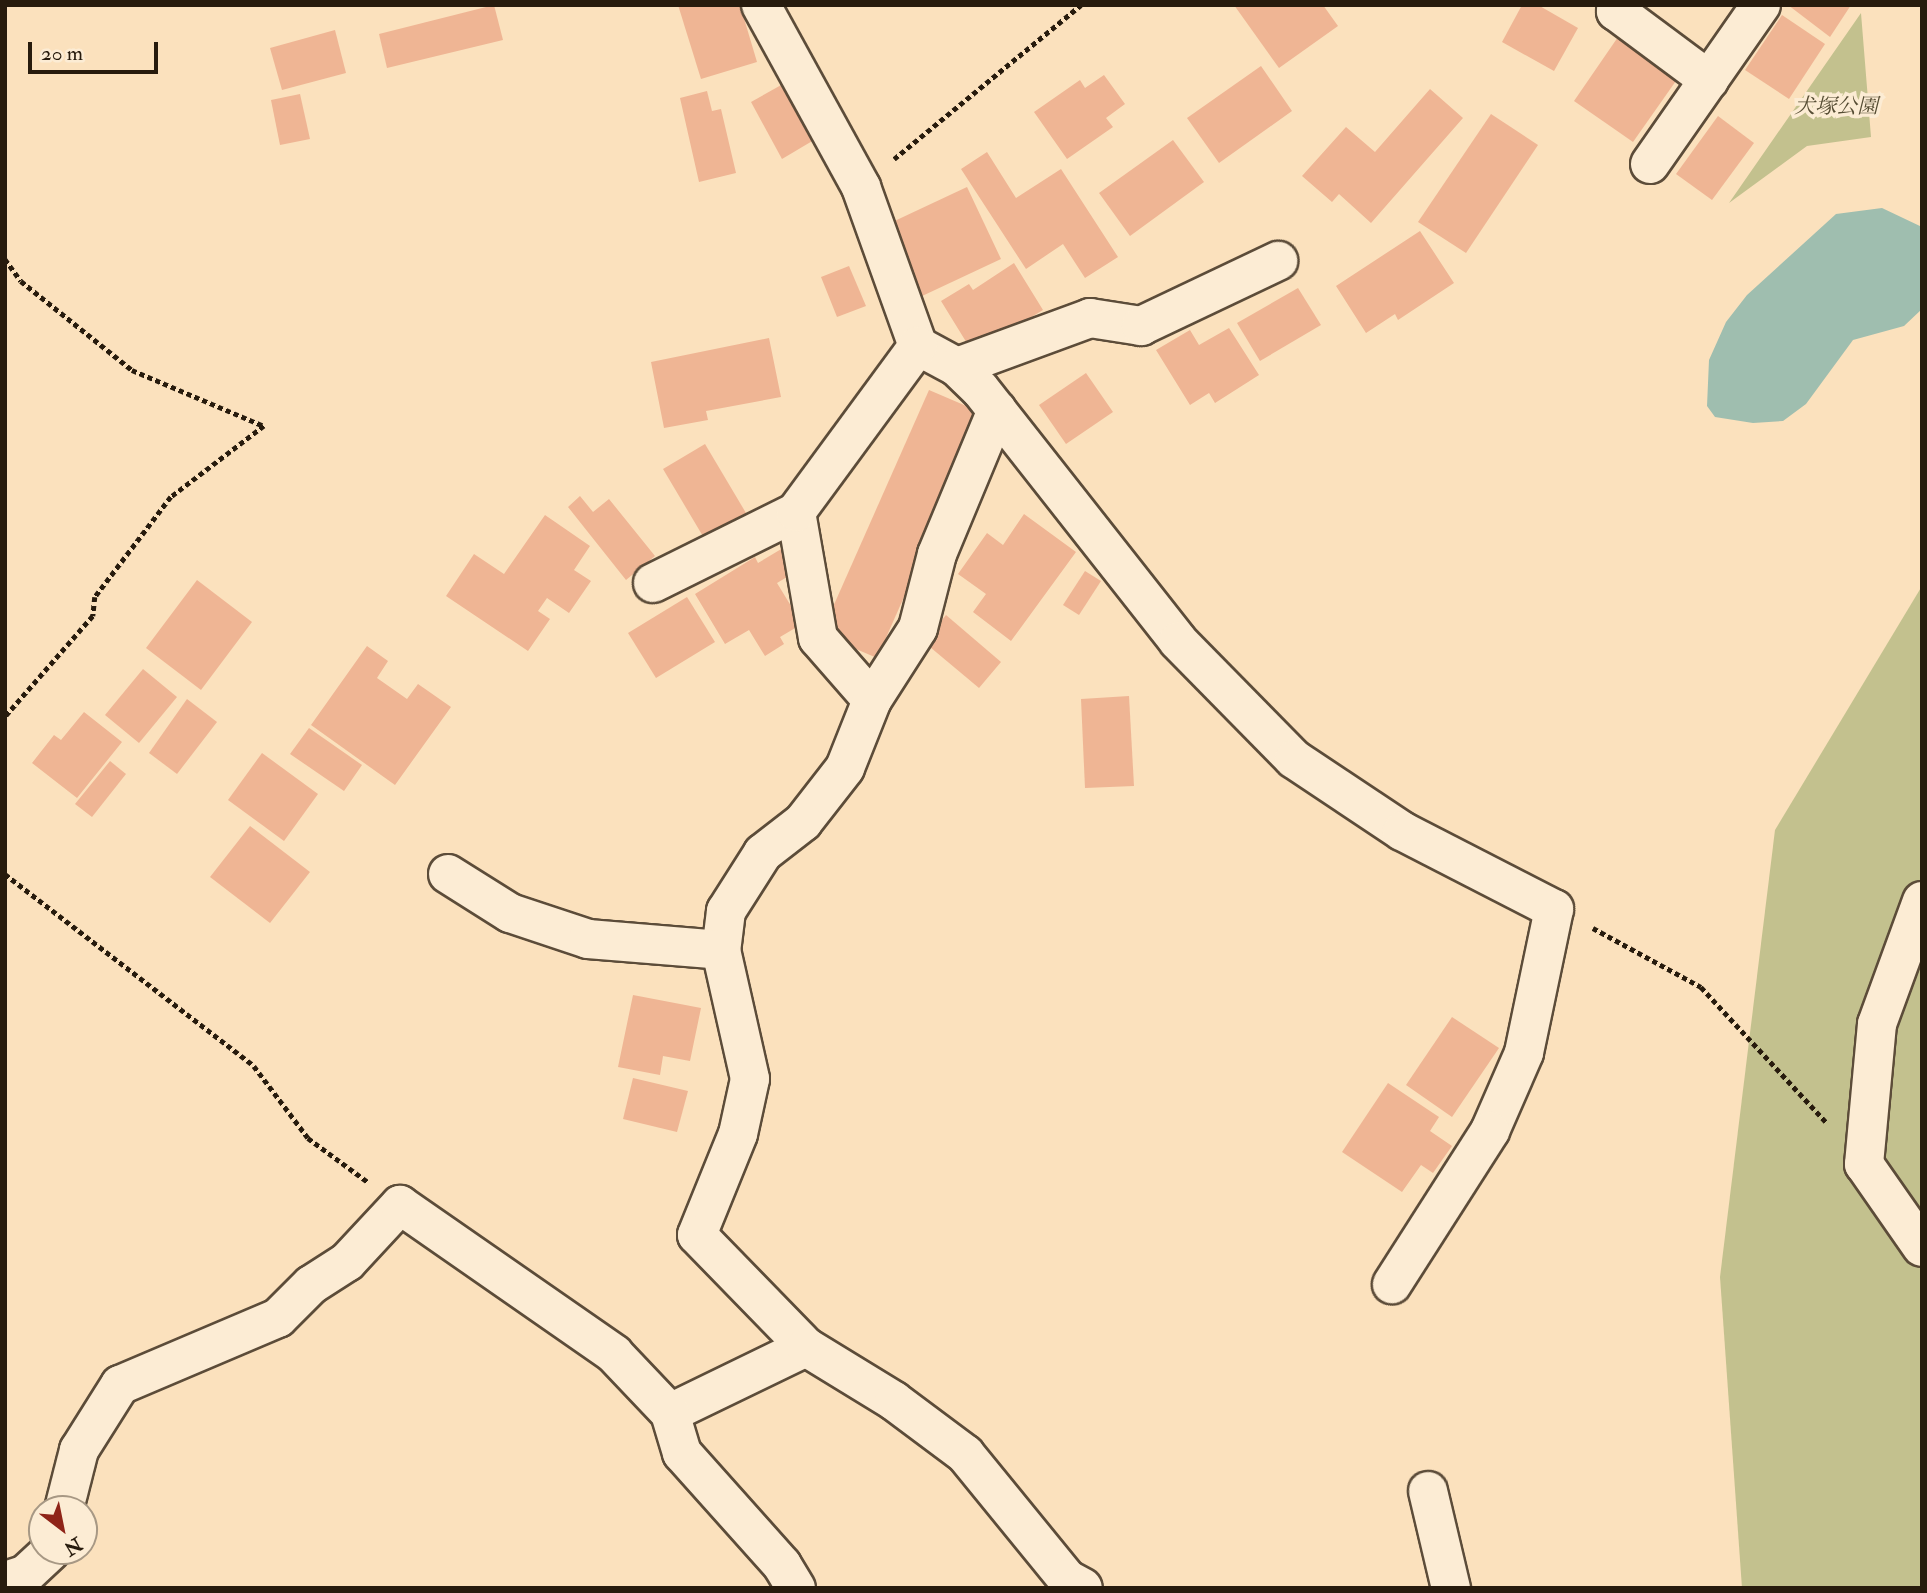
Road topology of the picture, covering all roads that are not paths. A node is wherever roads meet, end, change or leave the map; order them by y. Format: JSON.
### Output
{"nodes":[{"id":1,"x":761,"y":5,"type":"edge"},
{"id":2,"x":1620,"y":5,"type":"edge"},
{"id":3,"x":1761,"y":5,"type":"edge"},
{"id":4,"x":1709,"y":80,"type":"junction"},
{"id":5,"x":1650,"y":164,"type":"dead end"},
{"id":6,"x":1278,"y":261,"type":"dead end"},
{"id":7,"x":918,"y":346,"type":"junction"},
{"id":8,"x":957,"y":367,"type":"junction"},
{"id":9,"x":997,"y":410,"type":"junction"},
{"id":10,"x":796,"y":512,"type":"junction"},
{"id":11,"x":653,"y":583,"type":"dead end"},
{"id":12,"x":872,"y":700,"type":"junction"},
{"id":13,"x":448,"y":874,"type":"dead end"},
{"id":14,"x":1922,"y":901,"type":"edge"},
{"id":15,"x":721,"y":950,"type":"junction"},
{"id":16,"x":1922,"y":1247,"type":"edge"},
{"id":17,"x":1392,"y":1284,"type":"dead end"},
{"id":18,"x":806,"y":1347,"type":"junction"},
{"id":19,"x":670,"y":1413,"type":"junction"},
{"id":20,"x":1428,"y":1491,"type":"dead end"},
{"id":21,"x":68,"y":1495,"type":"edge"},
{"id":22,"x":36,"y":1565,"type":"edge"},
{"id":23,"x":5,"y":1581,"type":"edge"},
{"id":24,"x":796,"y":1588,"type":"edge"},
{"id":25,"x":1083,"y":1588,"type":"edge"},
{"id":26,"x":1451,"y":1588,"type":"edge"}],
"edges":[{"from":1,"to":7,"type":"street"},
{"from":2,"to":4,"type":"street"},
{"from":3,"to":4,"type":"street"},
{"from":4,"to":5,"type":"street"},
{"from":6,"to":8,"type":"street"},
{"from":7,"to":8,"type":"street"},
{"from":7,"to":10,"type":"street"},
{"from":8,"to":9,"type":"street"},
{"from":9,"to":12,"type":"street"},
{"from":9,"to":17,"type":"street"},
{"from":10,"to":11,"type":"street"},
{"from":10,"to":12,"type":"street"},
{"from":12,"to":15,"type":"street"},
{"from":13,"to":15,"type":"street"},
{"from":14,"to":16,"type":"street"},
{"from":15,"to":18,"type":"street"},
{"from":18,"to":19,"type":"street"},
{"from":18,"to":25,"type":"street"},
{"from":19,"to":21,"type":"street"},
{"from":19,"to":24,"type":"street"},
{"from":20,"to":26,"type":"street"},
{"from":22,"to":23,"type":"street"}]}
